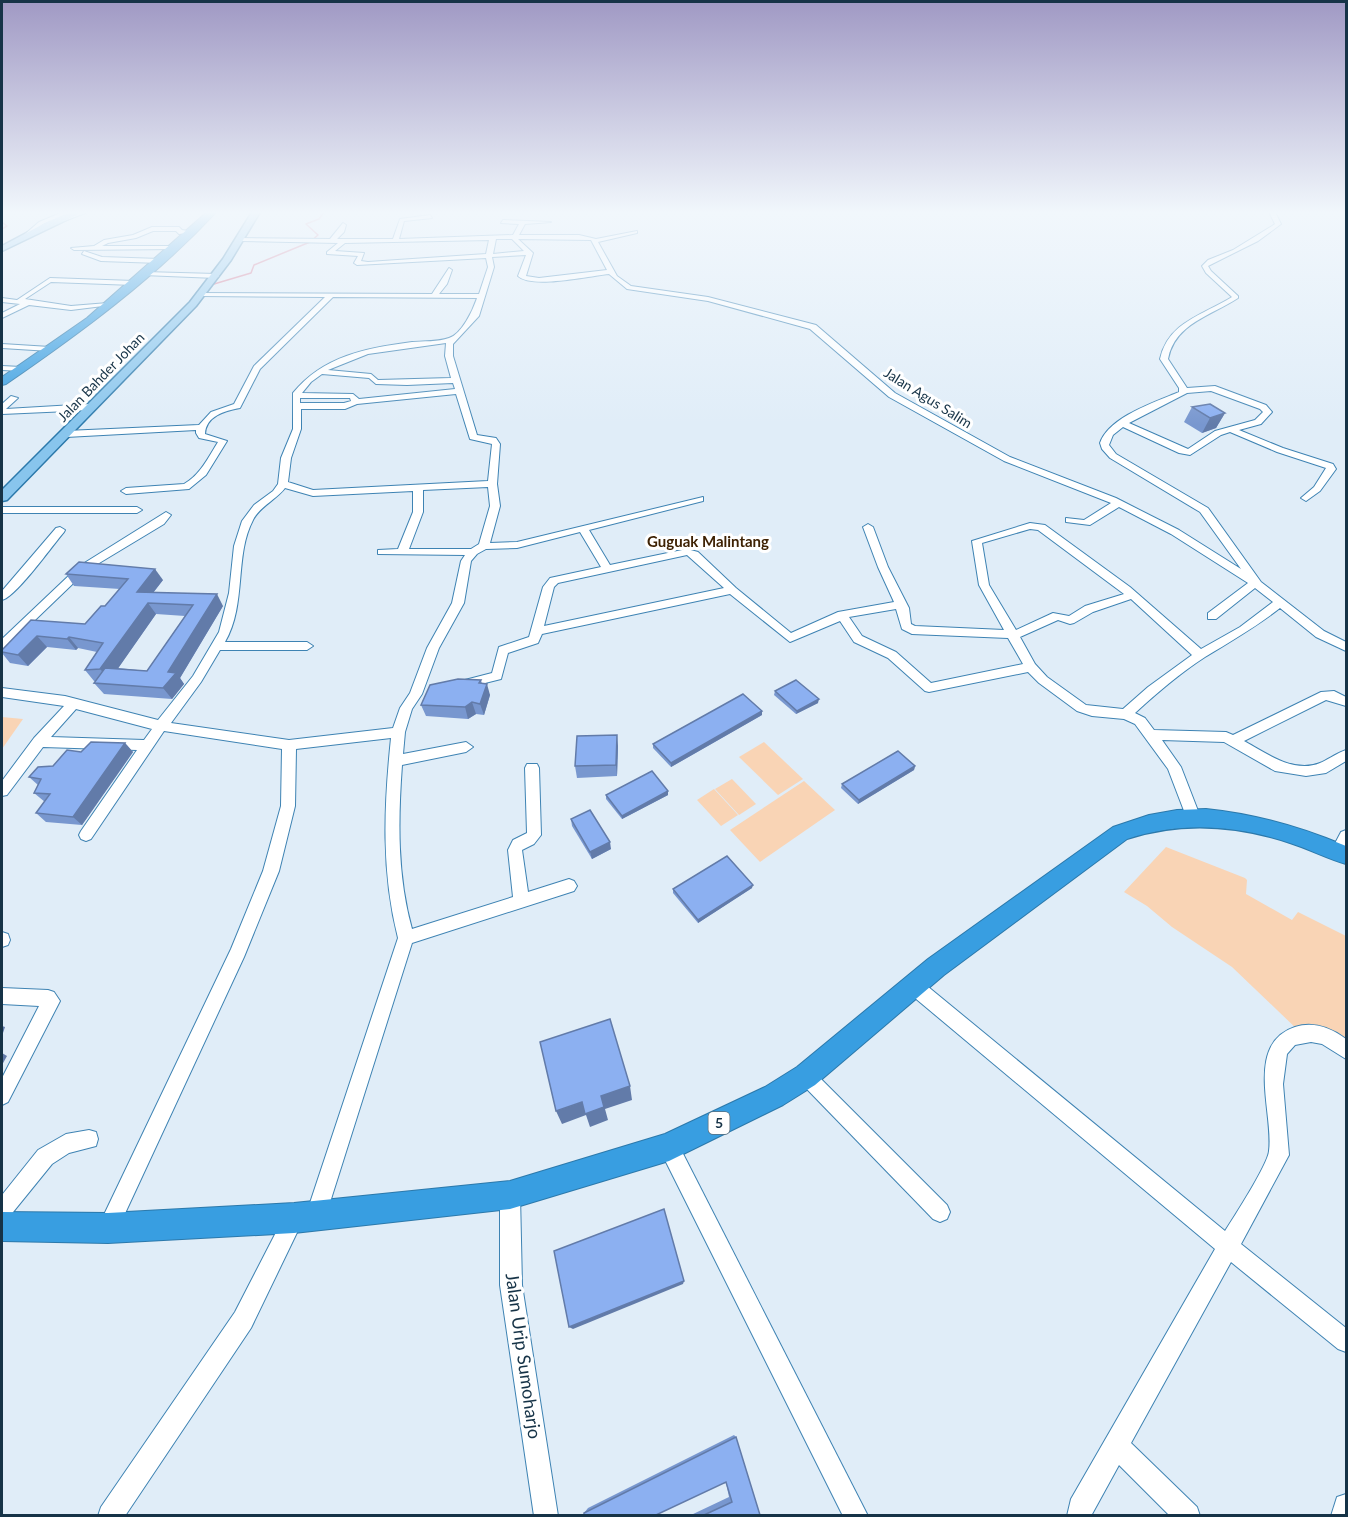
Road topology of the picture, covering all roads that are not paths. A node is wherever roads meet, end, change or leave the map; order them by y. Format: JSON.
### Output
{"nodes":[{"id":1,"x":46,"y":283,"type":"edge"},
{"id":2,"x":128,"y":283,"type":"edge"},
{"id":3,"x":134,"y":283,"type":"joint"},
{"id":4,"x":210,"y":283,"type":"edge"},
{"id":5,"x":444,"y":283,"type":"edge"},
{"id":6,"x":486,"y":283,"type":"edge"},
{"id":7,"x":621,"y":283,"type":"edge"},
{"id":8,"x":1220,"y":283,"type":"edge"},
{"id":9,"x":201,"y":294,"type":"junction"},
{"id":10,"x":435,"y":295,"type":"junction"},
{"id":11,"x":330,"y":296,"type":"junction"},
{"id":12,"x":482,"y":297,"type":"junction"},
{"id":13,"x":2,"y":300,"type":"edge"},
{"id":14,"x":28,"y":303,"type":"junction"},
{"id":15,"x":108,"y":305,"type":"junction"},
{"id":16,"x":2,"y":316,"type":"edge"},
{"id":17,"x":452,"y":340,"type":"junction"},
{"id":18,"x":2,"y":346,"type":"edge"},
{"id":19,"x":50,"y":349,"type":"junction"},
{"id":20,"x":2,"y":368,"type":"edge"},
{"id":21,"x":21,"y":369,"type":"junction"},
{"id":22,"x":319,"y":371,"type":"junction"},
{"id":23,"x":456,"y":380,"type":"junction"},
{"id":24,"x":2,"y":382,"type":"edge"},
{"id":25,"x":374,"y":382,"type":"junction"},
{"id":26,"x":459,"y":391,"type":"junction"},
{"id":27,"x":1184,"y":391,"type":"junction"},
{"id":28,"x":296,"y":395,"type":"junction"},
{"id":29,"x":14,"y":398,"type":"dead end"},
{"id":30,"x":354,"y":399,"type":"junction"},
{"id":31,"x":296,"y":405,"type":"junction"},
{"id":32,"x":91,"y":407,"type":"junction"},
{"id":33,"x":2,"y":410,"type":"edge"},
{"id":34,"x":1122,"y":423,"type":"junction"},
{"id":35,"x":203,"y":424,"type":"junction"},
{"id":36,"x":1230,"y":429,"type":"junction"},
{"id":37,"x":69,"y":432,"type":"junction"},
{"id":38,"x":283,"y":484,"type":"junction"},
{"id":39,"x":492,"y":484,"type":"junction"},
{"id":40,"x":418,"y":487,"type":"junction"},
{"id":41,"x":126,"y":490,"type":"dead end"},
{"id":42,"x":2,"y":497,"type":"edge"},
{"id":43,"x":1306,"y":498,"type":"dead end"},
{"id":44,"x":700,"y":499,"type":"dead end"},
{"id":45,"x":1118,"y":503,"type":"junction"},
{"id":46,"x":2,"y":510,"type":"edge"},
{"id":47,"x":137,"y":510,"type":"dead end"},
{"id":48,"x":166,"y":515,"type":"dead end"},
{"id":49,"x":1070,"y":520,"type":"dead end"},
{"id":50,"x":868,"y":527,"type":"dead end"},
{"id":51,"x":60,"y":530,"type":"dead end"},
{"id":52,"x":584,"y":530,"type":"junction"},
{"id":53,"x":479,"y":549,"type":"junction"},
{"id":54,"x":382,"y":552,"type":"dead end"},
{"id":55,"x":402,"y":552,"type":"junction"},
{"id":56,"x":606,"y":567,"type":"junction"},
{"id":57,"x":1256,"y":583,"type":"junction"},
{"id":58,"x":732,"y":590,"type":"junction"},
{"id":59,"x":1132,"y":594,"type":"junction"},
{"id":60,"x":2,"y":597,"type":"edge"},
{"id":61,"x":1280,"y":603,"type":"junction"},
{"id":62,"x":902,"y":606,"type":"junction"},
{"id":63,"x":842,"y":615,"type":"junction"},
{"id":64,"x":1212,"y":615,"type":"dead end"},
{"id":65,"x":537,"y":631,"type":"junction"},
{"id":66,"x":1012,"y":634,"type":"junction"},
{"id":67,"x":2,"y":645,"type":"edge"},
{"id":68,"x":216,"y":646,"type":"junction"},
{"id":69,"x":307,"y":646,"type":"dead end"},
{"id":70,"x":1347,"y":647,"type":"edge"},
{"id":71,"x":1200,"y":655,"type":"junction"},
{"id":72,"x":1031,"y":667,"type":"junction"},
{"id":73,"x":449,"y":687,"type":"edge"},
{"id":74,"x":2,"y":692,"type":"edge"},
{"id":75,"x":1347,"y":702,"type":"edge"},
{"id":76,"x":74,"y":703,"type":"junction"},
{"id":77,"x":1126,"y":714,"type":"junction"},
{"id":78,"x":161,"y":726,"type":"junction"},
{"id":79,"x":398,"y":732,"type":"junction"},
{"id":80,"x":1150,"y":735,"type":"junction"},
{"id":81,"x":1234,"y":740,"type":"junction"},
{"id":82,"x":39,"y":742,"type":"junction"},
{"id":83,"x":148,"y":745,"type":"junction"},
{"id":84,"x":289,"y":745,"type":"junction"},
{"id":85,"x":466,"y":747,"type":"dead end"},
{"id":86,"x":1347,"y":754,"type":"edge"},
{"id":87,"x":395,"y":761,"type":"junction"},
{"id":88,"x":532,"y":768,"type":"dead end"},
{"id":89,"x":2,"y":791,"type":"edge"},
{"id":90,"x":1193,"y":816,"type":"junction"},
{"id":91,"x":86,"y":835,"type":"dead end"},
{"id":92,"x":1344,"y":847,"type":"edge"},
{"id":93,"x":569,"y":886,"type":"dead end"},
{"id":94,"x":521,"y":901,"type":"junction"},
{"id":95,"x":406,"y":938,"type":"junction"},
{"id":96,"x":915,"y":987,"type":"junction"},
{"id":97,"x":2,"y":996,"type":"edge"},
{"id":98,"x":1347,"y":1050,"type":"edge"},
{"id":99,"x":806,"y":1076,"type":"junction"},
{"id":100,"x":2,"y":1096,"type":"edge"},
{"id":101,"x":89,"y":1139,"type":"dead end"},
{"id":102,"x":669,"y":1147,"type":"junction"},
{"id":103,"x":510,"y":1195,"type":"junction"},
{"id":104,"x":2,"y":1210,"type":"edge"},
{"id":105,"x":940,"y":1212,"type":"dead end"},
{"id":106,"x":305,"y":1216,"type":"junction"},
{"id":107,"x":2,"y":1227,"type":"edge"},
{"id":108,"x":108,"y":1228,"type":"junction"},
{"id":109,"x":1227,"y":1246,"type":"junction"},
{"id":110,"x":1347,"y":1341,"type":"edge"},
{"id":111,"x":1118,"y":1446,"type":"junction"},
{"id":112,"x":1347,"y":1506,"type":"edge"},
{"id":113,"x":110,"y":1515,"type":"edge"},
{"id":114,"x":546,"y":1515,"type":"edge"},
{"id":115,"x":856,"y":1515,"type":"edge"},
{"id":116,"x":1079,"y":1515,"type":"edge"},
{"id":117,"x":1188,"y":1515,"type":"edge"},
{"id":118,"x":1343,"y":1515,"type":"edge"}],
"edges":[{"from":1,"to":14,"type":"street"},
{"from":2,"to":3,"type":"street"},
{"from":3,"to":15,"type":"highway"},
{"from":4,"to":9,"type":"main road","name":"Jalan Bahder Johan"},
{"from":5,"to":10,"type":"street"},
{"from":6,"to":12,"type":"street"},
{"from":7,"to":45,"type":"street","name":"Jalan Agus Salim"},
{"from":8,"to":27,"type":"street"},
{"from":9,"to":11,"type":"street"},
{"from":9,"to":32,"type":"main road","name":"Jalan Bahder Johan"},
{"from":10,"to":11,"type":"street"},
{"from":10,"to":12,"type":"street"},
{"from":11,"to":35,"type":"street"},
{"from":12,"to":17,"type":"street"},
{"from":13,"to":14,"type":"street"},
{"from":14,"to":15,"type":"street"},
{"from":14,"to":16,"type":"street"},
{"from":15,"to":19,"type":"highway"},
{"from":17,"to":22,"type":"street"},
{"from":17,"to":23,"type":"street"},
{"from":18,"to":19,"type":"street"},
{"from":19,"to":21,"type":"highway"},
{"from":20,"to":21,"type":"street"},
{"from":21,"to":24,"type":"highway"},
{"from":22,"to":25,"type":"street"},
{"from":22,"to":28,"type":"street"},
{"from":23,"to":25,"type":"street"},
{"from":23,"to":26,"type":"street"},
{"from":25,"to":30,"type":"street"},
{"from":26,"to":30,"type":"street"},
{"from":26,"to":39,"type":"street"},
{"from":27,"to":34,"type":"street"},
{"from":27,"to":36,"type":"street"},
{"from":28,"to":30,"type":"street"},
{"from":28,"to":31,"type":"street"},
{"from":29,"to":33,"type":"street"},
{"from":30,"to":31,"type":"street"},
{"from":31,"to":38,"type":"street"},
{"from":32,"to":33,"type":"street"},
{"from":32,"to":37,"type":"main road","name":"Jalan Bahder Johan"},
{"from":34,"to":36,"type":"street"},
{"from":34,"to":57,"type":"street"},
{"from":35,"to":37,"type":"street"},
{"from":35,"to":41,"type":"street"},
{"from":36,"to":43,"type":"street"},
{"from":37,"to":42,"type":"main road","name":"Jalan Bahder Johan"},
{"from":38,"to":40,"type":"street"},
{"from":38,"to":68,"type":"street"},
{"from":39,"to":40,"type":"street"},
{"from":39,"to":53,"type":"street"},
{"from":40,"to":55,"type":"street"},
{"from":44,"to":52,"type":"street"},
{"from":45,"to":49,"type":"street"},
{"from":45,"to":57,"type":"street","name":"Jalan Agus Salim"},
{"from":46,"to":47,"type":"street"},
{"from":48,"to":67,"type":"street"},
{"from":50,"to":62,"type":"street"},
{"from":51,"to":60,"type":"street"},
{"from":52,"to":53,"type":"street"},
{"from":52,"to":56,"type":"street"},
{"from":53,"to":55,"type":"street"},
{"from":53,"to":79,"type":"street"},
{"from":54,"to":55,"type":"street"},
{"from":56,"to":58,"type":"street"},
{"from":56,"to":65,"type":"street"},
{"from":57,"to":61,"type":"street","name":"Jalan Agus Salim"},
{"from":57,"to":64,"type":"street"},
{"from":58,"to":63,"type":"street"},
{"from":58,"to":65,"type":"street"},
{"from":59,"to":66,"type":"street"},
{"from":59,"to":66,"type":"street"},
{"from":59,"to":71,"type":"street"},
{"from":61,"to":70,"type":"street","name":"Jalan Agus Salim"},
{"from":61,"to":71,"type":"street"},
{"from":62,"to":63,"type":"street"},
{"from":62,"to":66,"type":"street"},
{"from":63,"to":72,"type":"street"},
{"from":65,"to":73,"type":"street"},
{"from":66,"to":72,"type":"street"},
{"from":68,"to":69,"type":"street"},
{"from":68,"to":78,"type":"street"},
{"from":71,"to":77,"type":"street"},
{"from":72,"to":77,"type":"street"},
{"from":74,"to":76,"type":"street"},
{"from":75,"to":81,"type":"street"},
{"from":76,"to":78,"type":"street"},
{"from":76,"to":82,"type":"street"},
{"from":77,"to":80,"type":"street"},
{"from":78,"to":83,"type":"street"},
{"from":78,"to":84,"type":"street"},
{"from":79,"to":84,"type":"street"},
{"from":79,"to":87,"type":"street"},
{"from":80,"to":81,"type":"street"},
{"from":80,"to":90,"type":"street"},
{"from":81,"to":86,"type":"street"},
{"from":82,"to":83,"type":"street"},
{"from":82,"to":89,"type":"street"},
{"from":83,"to":91,"type":"street"},
{"from":84,"to":108,"type":"street"},
{"from":85,"to":87,"type":"street"},
{"from":87,"to":95,"type":"street"},
{"from":88,"to":94,"type":"street"},
{"from":90,"to":92,"type":"highway","number":"5"},
{"from":90,"to":96,"type":"highway","number":"5"},
{"from":93,"to":94,"type":"street"},
{"from":94,"to":95,"type":"street"},
{"from":95,"to":106,"type":"street"},
{"from":96,"to":99,"type":"highway","number":"5"},
{"from":96,"to":109,"type":"street"},
{"from":97,"to":100,"type":"street"},
{"from":98,"to":109,"type":"street"},
{"from":99,"to":102,"type":"highway","number":"5"},
{"from":99,"to":105,"type":"street"},
{"from":101,"to":104,"type":"street"},
{"from":102,"to":103,"type":"highway","number":"5"},
{"from":102,"to":115,"type":"street"},
{"from":103,"to":106,"type":"highway","number":"5"},
{"from":103,"to":114,"type":"street","name":"Jalan Urip Sumoharjo"},
{"from":106,"to":108,"type":"highway","number":"5"},
{"from":106,"to":113,"type":"street"},
{"from":107,"to":108,"type":"highway","number":"5"},
{"from":109,"to":110,"type":"street"},
{"from":109,"to":111,"type":"street"},
{"from":111,"to":116,"type":"street"},
{"from":111,"to":117,"type":"street"},
{"from":112,"to":118,"type":"street"}]}
